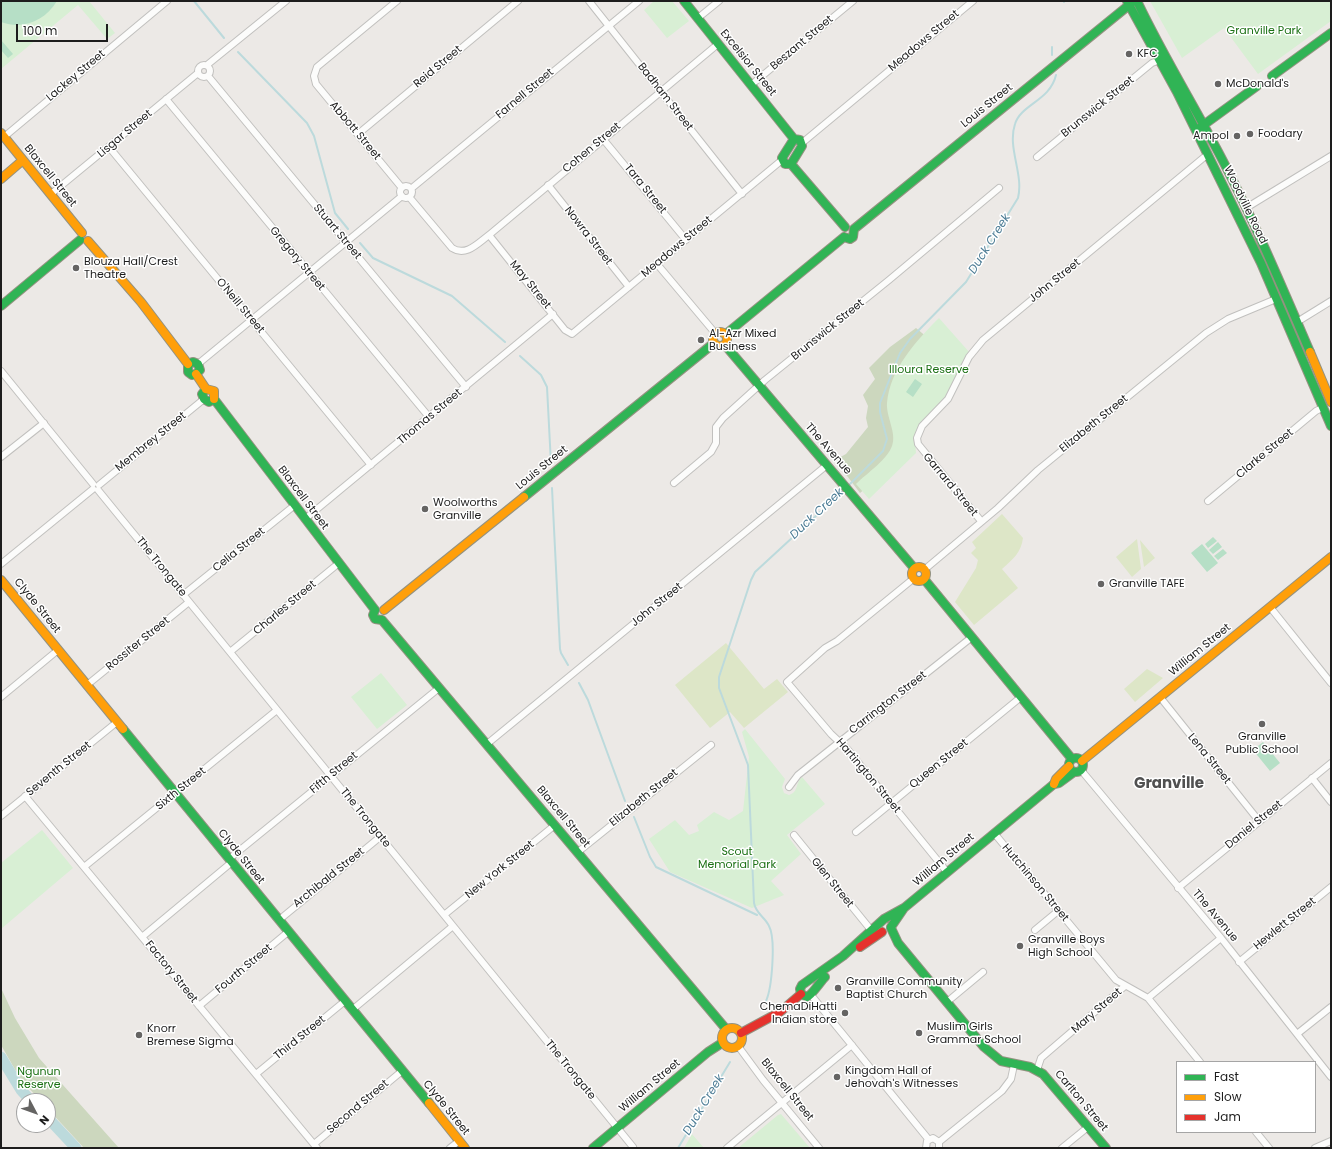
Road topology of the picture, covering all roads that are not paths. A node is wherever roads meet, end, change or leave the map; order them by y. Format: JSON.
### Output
{"nodes":[{"id":1,"x":167,"y":1,"type":"edge"},
{"id":2,"x":286,"y":1,"type":"edge"},
{"id":3,"x":397,"y":1,"type":"edge"},
{"id":4,"x":518,"y":1,"type":"edge"},
{"id":5,"x":589,"y":1,"type":"edge"},
{"id":6,"x":639,"y":1,"type":"edge"},
{"id":7,"x":684,"y":1,"type":"edge"},
{"id":8,"x":719,"y":1,"type":"edge"},
{"id":9,"x":853,"y":1,"type":"edge"},
{"id":10,"x":973,"y":1,"type":"edge"},
{"id":11,"x":1132,"y":2,"type":"edge"},
{"id":12,"x":698,"y":18,"type":"junction"},
{"id":13,"x":608,"y":26,"type":"junction"},
{"id":14,"x":1331,"y":33,"type":"edge"},
{"id":15,"x":718,"y":44,"type":"junction"},
{"id":16,"x":1160,"y":60,"type":"junction"},
{"id":17,"x":208,"y":65,"type":"junction"},
{"id":18,"x":198,"y":73,"type":"junction"},
{"id":19,"x":208,"y":76,"type":"junction"},
{"id":20,"x":1272,"y":76,"type":"dead end"},
{"id":21,"x":751,"y":85,"type":"junction"},
{"id":22,"x":1257,"y":86,"type":"dead end"},
{"id":23,"x":660,"y":91,"type":"junction"},
{"id":24,"x":166,"y":99,"type":"junction"},
{"id":25,"x":1204,"y":125,"type":"junction"},
{"id":26,"x":1196,"y":130,"type":"junction"},
{"id":27,"x":358,"y":134,"type":"junction"},
{"id":28,"x":2,"y":135,"type":"edge"},
{"id":29,"x":604,"y":139,"type":"junction"},
{"id":30,"x":798,"y":141,"type":"junction"},
{"id":31,"x":109,"y":147,"type":"junction"},
{"id":32,"x":1208,"y":154,"type":"junction"},
{"id":33,"x":1331,"y":156,"type":"edge"},
{"id":34,"x":1037,"y":157,"type":"dead end"},
{"id":35,"x":23,"y":160,"type":"junction"},
{"id":36,"x":782,"y":160,"type":"junction"},
{"id":37,"x":791,"y":164,"type":"junction"},
{"id":38,"x":1,"y":179,"type":"edge"},
{"id":39,"x":548,"y":185,"type":"junction"},
{"id":40,"x":402,"y":188,"type":"junction"},
{"id":41,"x":412,"y":188,"type":"junction"},
{"id":42,"x":999,"y":188,"type":"dead end"},
{"id":43,"x":51,"y":194,"type":"junction"},
{"id":44,"x":742,"y":194,"type":"junction"},
{"id":45,"x":402,"y":196,"type":"junction"},
{"id":46,"x":410,"y":198,"type":"junction"},
{"id":47,"x":1246,"y":208,"type":"junction"},
{"id":48,"x":845,"y":227,"type":"junction"},
{"id":49,"x":854,"y":228,"type":"junction"},
{"id":50,"x":489,"y":235,"type":"junction"},
{"id":51,"x":844,"y":237,"type":"junction"},
{"id":52,"x":84,"y":238,"type":"junction"},
{"id":53,"x":686,"y":240,"type":"junction"},
{"id":54,"x":346,"y":242,"type":"junction"},
{"id":55,"x":657,"y":264,"type":"junction"},
{"id":56,"x":309,"y":273,"type":"junction"},
{"id":57,"x":629,"y":288,"type":"junction"},
{"id":58,"x":1276,"y":298,"type":"junction"},
{"id":59,"x":1331,"y":301,"type":"edge"},
{"id":60,"x":1,"y":306,"type":"edge"},
{"id":61,"x":553,"y":314,"type":"junction"},
{"id":62,"x":252,"y":320,"type":"junction"},
{"id":63,"x":1297,"y":322,"type":"junction"},
{"id":64,"x":715,"y":333,"type":"junction"},
{"id":65,"x":572,"y":334,"type":"joint"},
{"id":66,"x":726,"y":334,"type":"junction"},
{"id":67,"x":714,"y":343,"type":"junction"},
{"id":68,"x":725,"y":345,"type":"junction"},
{"id":69,"x":188,"y":364,"type":"junction"},
{"id":70,"x":198,"y":364,"type":"junction"},
{"id":71,"x":1,"y":371,"type":"edge"},
{"id":72,"x":196,"y":374,"type":"junction"},
{"id":73,"x":760,"y":386,"type":"junction"},
{"id":74,"x":466,"y":387,"type":"junction"},
{"id":75,"x":206,"y":389,"type":"junction"},
{"id":76,"x":204,"y":399,"type":"junction"},
{"id":77,"x":214,"y":399,"type":"junction"},
{"id":78,"x":1331,"y":402,"type":"edge"},
{"id":79,"x":1322,"y":408,"type":"junction"},
{"id":80,"x":429,"y":417,"type":"junction"},
{"id":81,"x":44,"y":423,"type":"junction"},
{"id":82,"x":922,"y":426,"type":"joint"},
{"id":83,"x":1331,"y":426,"type":"edge"},
{"id":84,"x":1,"y":457,"type":"edge"},
{"id":85,"x":371,"y":465,"type":"junction"},
{"id":86,"x":827,"y":466,"type":"junction"},
{"id":87,"x":674,"y":482,"type":"dead end"},
{"id":88,"x":96,"y":487,"type":"junction"},
{"id":89,"x":1208,"y":501,"type":"dead end"},
{"id":90,"x":295,"y":505,"type":"junction"},
{"id":91,"x":305,"y":519,"type":"junction"},
{"id":92,"x":981,"y":521,"type":"junction"},
{"id":93,"x":1331,"y":557,"type":"edge"},
{"id":94,"x":339,"y":563,"type":"junction"},
{"id":95,"x":1,"y":564,"type":"edge"},
{"id":96,"x":914,"y":568,"type":"junction"},
{"id":97,"x":924,"y":570,"type":"junction"},
{"id":98,"x":913,"y":579,"type":"junction"},
{"id":99,"x":924,"y":579,"type":"junction"},
{"id":100,"x":1,"y":580,"type":"edge"},
{"id":101,"x":184,"y":595,"type":"junction"},
{"id":102,"x":190,"y":602,"type":"junction"},
{"id":103,"x":1270,"y":607,"type":"junction"},
{"id":104,"x":375,"y":610,"type":"junction"},
{"id":105,"x":384,"y":610,"type":"junction"},
{"id":106,"x":382,"y":620,"type":"junction"},
{"id":107,"x":972,"y":637,"type":"junction"},
{"id":108,"x":58,"y":650,"type":"junction"},
{"id":109,"x":230,"y":652,"type":"junction"},
{"id":110,"x":1331,"y":682,"type":"edge"},
{"id":111,"x":87,"y":685,"type":"junction"},
{"id":112,"x":439,"y":688,"type":"junction"},
{"id":113,"x":1,"y":697,"type":"edge"},
{"id":114,"x":1022,"y":697,"type":"junction"},
{"id":115,"x":1160,"y":698,"type":"junction"},
{"id":116,"x":277,"y":710,"type":"junction"},
{"id":117,"x":117,"y":722,"type":"junction"},
{"id":118,"x":839,"y":742,"type":"junction"},
{"id":119,"x":487,"y":744,"type":"junction"},
{"id":120,"x":711,"y":745,"type":"dead end"},
{"id":121,"x":1331,"y":763,"type":"edge"},
{"id":122,"x":1074,"y":767,"type":"junction"},
{"id":123,"x":331,"y":776,"type":"junction"},
{"id":124,"x":1312,"y":778,"type":"junction"},
{"id":125,"x":789,"y":787,"type":"dead end"},
{"id":126,"x":175,"y":794,"type":"junction"},
{"id":127,"x":25,"y":796,"type":"junction"},
{"id":128,"x":1331,"y":802,"type":"edge"},
{"id":129,"x":891,"y":803,"type":"junction"},
{"id":130,"x":1,"y":816,"type":"edge"},
{"id":131,"x":1259,"y":821,"type":"junction"},
{"id":132,"x":555,"y":825,"type":"junction"},
{"id":133,"x":856,"y":832,"type":"dead end"},
{"id":134,"x":994,"y":833,"type":"junction"},
{"id":135,"x":794,"y":836,"type":"dead end"},
{"id":136,"x":380,"y":837,"type":"junction"},
{"id":137,"x":578,"y":852,"type":"junction"},
{"id":138,"x":230,"y":860,"type":"junction"},
{"id":139,"x":84,"y":867,"type":"junction"},
{"id":140,"x":947,"y":872,"type":"junction"},
{"id":141,"x":1331,"y":887,"type":"edge"},
{"id":142,"x":1178,"y":888,"type":"junction"},
{"id":143,"x":904,"y":908,"type":"junction"},
{"id":144,"x":1058,"y":911,"type":"junction"},
{"id":145,"x":444,"y":915,"type":"junction"},
{"id":146,"x":279,"y":920,"type":"junction"},
{"id":147,"x":453,"y":926,"type":"junction"},
{"id":148,"x":883,"y":929,"type":"junction"},
{"id":149,"x":1035,"y":930,"type":"dead end"},
{"id":150,"x":288,"y":932,"type":"junction"},
{"id":151,"x":142,"y":936,"type":"junction"},
{"id":152,"x":1220,"y":938,"type":"junction"},
{"id":153,"x":1239,"y":962,"type":"junction"},
{"id":154,"x":983,"y":972,"type":"dead end"},
{"id":155,"x":806,"y":983,"type":"junction"},
{"id":156,"x":1125,"y":986,"type":"junction"},
{"id":157,"x":812,"y":992,"type":"junction"},
{"id":158,"x":801,"y":994,"type":"junction"},
{"id":159,"x":1148,"y":998,"type":"junction"},
{"id":160,"x":345,"y":1002,"type":"junction"},
{"id":161,"x":947,"y":1002,"type":"junction"},
{"id":162,"x":200,"y":1006,"type":"junction"},
{"id":163,"x":1331,"y":1007,"type":"edge"},
{"id":164,"x":352,"y":1010,"type":"junction"},
{"id":165,"x":726,"y":1030,"type":"junction"},
{"id":166,"x":741,"y":1033,"type":"junction"},
{"id":167,"x":1297,"y":1034,"type":"junction"},
{"id":168,"x":722,"y":1043,"type":"junction"},
{"id":169,"x":738,"y":1046,"type":"junction"},
{"id":170,"x":852,"y":1046,"type":"junction"},
{"id":171,"x":1199,"y":1061,"type":"edge"},
{"id":172,"x":1014,"y":1066,"type":"junction"},
{"id":173,"x":1037,"y":1070,"type":"junction"},
{"id":174,"x":402,"y":1071,"type":"junction"},
{"id":175,"x":256,"y":1074,"type":"junction"},
{"id":176,"x":1331,"y":1077,"type":"edge"},
{"id":177,"x":782,"y":1102,"type":"junction"},
{"id":178,"x":1088,"y":1127,"type":"junction"},
{"id":179,"x":618,"y":1128,"type":"junction"},
{"id":180,"x":1257,"y":1133,"type":"edge"},
{"id":181,"x":929,"y":1140,"type":"junction"},
{"id":182,"x":459,"y":1141,"type":"junction"},
{"id":183,"x":1331,"y":1141,"type":"edge"},
{"id":184,"x":939,"y":1145,"type":"edge"},
{"id":185,"x":315,"y":1146,"type":"edge"},
{"id":186,"x":633,"y":1146,"type":"dead end"},
{"id":187,"x":450,"y":1148,"type":"edge"},
{"id":188,"x":465,"y":1148,"type":"edge"},
{"id":189,"x":593,"y":1148,"type":"edge"},
{"id":190,"x":727,"y":1148,"type":"edge"},
{"id":191,"x":819,"y":1148,"type":"edge"},
{"id":192,"x":926,"y":1148,"type":"edge"},
{"id":193,"x":1062,"y":1148,"type":"edge"},
{"id":194,"x":1106,"y":1148,"type":"edge"},
{"id":195,"x":1269,"y":1148,"type":"edge"},
{"id":196,"x":1315,"y":1148,"type":"edge"}],
"edges":[{"from":1,"to":28,"type":"street","name":"Lackey Street"},
{"from":2,"to":17,"type":"street"},
{"from":3,"to":27,"type":"street","name":"Abbott Street"},
{"from":4,"to":27,"type":"street","name":"Reid Street"},
{"from":5,"to":13,"type":"street","name":"Badham Street"},
{"from":6,"to":13,"type":"street","name":"Farnell Street"},
{"from":7,"to":12,"type":"street","name":"Excelsior Street"},
{"from":8,"to":12,"type":"street"},
{"from":9,"to":21,"type":"street","name":"Beszant Street"},
{"from":10,"to":30,"type":"street","name":"Meadows Street"},
{"from":11,"to":16,"type":"street","name":"Woodville Road"},
{"from":11,"to":25,"type":"street","name":"Woodville Road"},
{"from":11,"to":49,"type":"street","name":"Louis Street"},
{"from":12,"to":15,"type":"street","name":"Excelsior Street"},
{"from":13,"to":23,"type":"street","name":"Badham Street"},
{"from":13,"to":41,"type":"street","name":"Farnell Street"},
{"from":14,"to":20,"type":"street"},
{"from":15,"to":21,"type":"street","name":"Excelsior Street"},
{"from":15,"to":23,"type":"street","name":"Cohen Street"},
{"from":16,"to":26,"type":"street","name":"Woodville Road"},
{"from":16,"to":34,"type":"street","name":"Brunswick Street"},
{"from":17,"to":18,"type":"street"},
{"from":17,"to":19,"type":"street"},
{"from":18,"to":19,"type":"street"},
{"from":18,"to":24,"type":"street","name":"Lisgar Street"},
{"from":19,"to":54,"type":"street","name":"Stuart Street"},
{"from":21,"to":30,"type":"street","name":"Excelsior Street"},
{"from":22,"to":25,"type":"street"},
{"from":23,"to":29,"type":"street","name":"Cohen Street"},
{"from":23,"to":44,"type":"street","name":"Badham Street"},
{"from":24,"to":31,"type":"street","name":"Lisgar Street"},
{"from":24,"to":56,"type":"street","name":"Gregory Street"},
{"from":25,"to":26,"type":"street"},
{"from":25,"to":47,"type":"street","name":"Woodville Road"},
{"from":26,"to":32,"type":"street","name":"Woodville Road"},
{"from":27,"to":40,"type":"street","name":"Abbott Street"},
{"from":28,"to":35,"type":"street","name":"Blaxcell Street"},
{"from":29,"to":39,"type":"street","name":"Cohen Street"},
{"from":29,"to":53,"type":"street","name":"Tara Street"},
{"from":30,"to":36,"type":"street"},
{"from":30,"to":37,"type":"street"},
{"from":31,"to":43,"type":"street","name":"Lisgar Street"},
{"from":31,"to":62,"type":"street","name":"O'Neill Street"},
{"from":32,"to":58,"type":"street","name":"Woodville Road"},
{"from":32,"to":82,"type":"street","name":"John Street"},
{"from":33,"to":47,"type":"street"},
{"from":35,"to":38,"type":"street"},
{"from":35,"to":43,"type":"street","name":"Blaxcell Street"},
{"from":36,"to":37,"type":"street"},
{"from":36,"to":44,"type":"street","name":"Meadows Street"},
{"from":37,"to":48,"type":"street"},
{"from":39,"to":50,"type":"street","name":"Cohen Street"},
{"from":39,"to":57,"type":"street","name":"Nowra Street"},
{"from":40,"to":41,"type":"street"},
{"from":40,"to":45,"type":"street"},
{"from":41,"to":46,"type":"street"},
{"from":42,"to":73,"type":"street","name":"Brunswick Street"},
{"from":43,"to":52,"type":"street","name":"Blaxcell Street"},
{"from":44,"to":53,"type":"street","name":"Meadows Street"},
{"from":45,"to":46,"type":"street"},
{"from":45,"to":54,"type":"street"},
{"from":46,"to":50,"type":"street","name":"Cohen Street"},
{"from":47,"to":63,"type":"street","name":"Woodville Road"},
{"from":48,"to":49,"type":"street"},
{"from":48,"to":51,"type":"street"},
{"from":49,"to":51,"type":"street"},
{"from":50,"to":61,"type":"street","name":"May Street"},
{"from":51,"to":66,"type":"street"},
{"from":52,"to":60,"type":"street"},
{"from":52,"to":69,"type":"street","name":"Blaxcell Street"},
{"from":53,"to":55,"type":"street","name":"Meadows Street"},
{"from":54,"to":56,"type":"street"},
{"from":54,"to":74,"type":"street","name":"Stuart Street"},
{"from":55,"to":57,"type":"street","name":"Meadows Street"},
{"from":55,"to":64,"type":"street"},
{"from":56,"to":62,"type":"street"},
{"from":56,"to":80,"type":"street","name":"Gregory Street"},
{"from":57,"to":65,"type":"street","name":"Meadows Street"},
{"from":58,"to":79,"type":"street","name":"Woodville Road"},
{"from":58,"to":92,"type":"street","name":"Elizabeth Street"},
{"from":59,"to":63,"type":"street"},
{"from":61,"to":65,"type":"street","name":"May Street"},
{"from":61,"to":74,"type":"street","name":"Thomas Street"},
{"from":62,"to":70,"type":"street"},
{"from":62,"to":85,"type":"street","name":"O'Neill Street"},
{"from":63,"to":78,"type":"street","name":"Woodville Road"},
{"from":64,"to":66,"type":"street"},
{"from":64,"to":67,"type":"street"},
{"from":66,"to":68,"type":"street"},
{"from":67,"to":68,"type":"street"},
{"from":67,"to":105,"type":"street","name":"Louis Street"},
{"from":68,"to":73,"type":"street","name":"The Avenue"},
{"from":69,"to":70,"type":"street"},
{"from":69,"to":72,"type":"street"},
{"from":70,"to":72,"type":"street"},
{"from":71,"to":81,"type":"street","name":"The Trongate"},
{"from":72,"to":75,"type":"street"},
{"from":73,"to":86,"type":"street","name":"The Avenue"},
{"from":73,"to":87,"type":"street","name":"Brunswick Street"},
{"from":74,"to":80,"type":"street","name":"Thomas Street"},
{"from":75,"to":76,"type":"street"},
{"from":75,"to":77,"type":"street"},
{"from":76,"to":77,"type":"street"},
{"from":76,"to":88,"type":"street","name":"Membrey Street"},
{"from":77,"to":90,"type":"street","name":"Blaxcell Street"},
{"from":79,"to":83,"type":"street","name":"Woodville Road"},
{"from":79,"to":89,"type":"street","name":"Clarke Street"},
{"from":80,"to":85,"type":"street","name":"Thomas Street"},
{"from":81,"to":84,"type":"street"},
{"from":81,"to":88,"type":"street","name":"The Trongate"},
{"from":82,"to":92,"type":"street","name":"Garrard Street"},
{"from":85,"to":91,"type":"street","name":"Thomas Street"},
{"from":86,"to":96,"type":"street","name":"The Avenue"},
{"from":86,"to":119,"type":"street","name":"John Street"},
{"from":88,"to":95,"type":"street","name":"Membrey Street"},
{"from":88,"to":101,"type":"street","name":"The Trongate"},
{"from":90,"to":91,"type":"street","name":"Blaxcell Street"},
{"from":90,"to":101,"type":"street","name":"Celia Street"},
{"from":91,"to":94,"type":"street","name":"Blaxcell Street"},
{"from":92,"to":97,"type":"street","name":"Elizabeth Street"},
{"from":93,"to":103,"type":"street","name":"William Street"},
{"from":94,"to":104,"type":"street","name":"Blaxcell Street"},
{"from":94,"to":109,"type":"street","name":"Charles Street"},
{"from":96,"to":97,"type":"street"},
{"from":96,"to":98,"type":"street"},
{"from":97,"to":99,"type":"street"},
{"from":98,"to":99,"type":"street"},
{"from":98,"to":118,"type":"street","name":"Hartington Street"},
{"from":99,"to":107,"type":"street","name":"The Avenue"},
{"from":100,"to":108,"type":"street","name":"Clyde Street"},
{"from":101,"to":102,"type":"street","name":"The Trongate"},
{"from":102,"to":109,"type":"street","name":"The Trongate"},
{"from":102,"to":111,"type":"street","name":"Rossiter Street"},
{"from":103,"to":110,"type":"street"},
{"from":103,"to":115,"type":"street","name":"William Street"},
{"from":104,"to":105,"type":"street"},
{"from":104,"to":106,"type":"street"},
{"from":105,"to":106,"type":"street"},
{"from":106,"to":112,"type":"street","name":"Blaxcell Street"},
{"from":107,"to":114,"type":"street","name":"The Avenue"},
{"from":107,"to":118,"type":"street","name":"Carrington Street"},
{"from":108,"to":111,"type":"street","name":"Clyde Street"},
{"from":108,"to":113,"type":"street"},
{"from":109,"to":116,"type":"street","name":"The Trongate"},
{"from":111,"to":117,"type":"street","name":"Clyde Street"},
{"from":112,"to":119,"type":"street","name":"Blaxcell Street"},
{"from":112,"to":123,"type":"street","name":"Fifth Street"},
{"from":114,"to":122,"type":"street","name":"The Avenue"},
{"from":114,"to":129,"type":"street","name":"Queen Street"},
{"from":115,"to":122,"type":"street","name":"William Street"},
{"from":115,"to":131,"type":"street","name":"Lena Street"},
{"from":116,"to":123,"type":"street","name":"The Trongate"},
{"from":116,"to":126,"type":"street","name":"Sixth Street"},
{"from":117,"to":126,"type":"street","name":"Clyde Street"},
{"from":117,"to":127,"type":"street","name":"Seventh Street"},
{"from":118,"to":125,"type":"street","name":"Carrington Street"},
{"from":118,"to":129,"type":"street","name":"Hartington Street"},
{"from":119,"to":132,"type":"street","name":"Blaxcell Street"},
{"from":120,"to":137,"type":"street","name":"Elizabeth Street"},
{"from":121,"to":124,"type":"street","name":"Daniel Street"},
{"from":122,"to":134,"type":"street","name":"William Street"},
{"from":122,"to":142,"type":"street","name":"The Avenue"},
{"from":123,"to":136,"type":"street","name":"The Trongate"},
{"from":123,"to":138,"type":"street","name":"Fifth Street"},
{"from":124,"to":128,"type":"street"},
{"from":124,"to":131,"type":"street","name":"Daniel Street"},
{"from":126,"to":138,"type":"street","name":"Clyde Street"},
{"from":126,"to":139,"type":"street","name":"Sixth Street"},
{"from":127,"to":130,"type":"street","name":"Seventh Street"},
{"from":127,"to":139,"type":"street","name":"Factory Street"},
{"from":129,"to":133,"type":"street","name":"Queen Street"},
{"from":129,"to":140,"type":"street","name":"Hartington Street"},
{"from":131,"to":142,"type":"street","name":"Daniel Street"},
{"from":132,"to":137,"type":"street","name":"Blaxcell Street"},
{"from":132,"to":145,"type":"street","name":"New York Street"},
{"from":134,"to":140,"type":"street","name":"William Street"},
{"from":134,"to":144,"type":"street","name":"Hutchinson Street"},
{"from":135,"to":148,"type":"street","name":"Glen Street"},
{"from":136,"to":145,"type":"street","name":"The Trongate"},
{"from":136,"to":146,"type":"street","name":"Archibald Street"},
{"from":137,"to":165,"type":"street","name":"Blaxcell Street"},
{"from":138,"to":146,"type":"street","name":"Clyde Street"},
{"from":138,"to":151,"type":"street","name":"Fifth Street"},
{"from":139,"to":151,"type":"street","name":"Factory Street"},
{"from":140,"to":143,"type":"street","name":"William Street"},
{"from":141,"to":153,"type":"street","name":"Hewlett Street"},
{"from":142,"to":152,"type":"street","name":"The Avenue"},
{"from":143,"to":148,"type":"street","name":"William Street"},
{"from":143,"to":148,"type":"street","name":"William Street"},
{"from":144,"to":149,"type":"street"},
{"from":144,"to":156,"type":"street","name":"Hutchinson Street"},
{"from":145,"to":147,"type":"street","name":"The Trongate"},
{"from":146,"to":150,"type":"street","name":"Clyde Street"},
{"from":147,"to":164,"type":"street"},
{"from":147,"to":179,"type":"street","name":"The Trongate"},
{"from":148,"to":155,"type":"street","name":"William Street"},
{"from":148,"to":157,"type":"street","name":"William Street"},
{"from":148,"to":161,"type":"street","name":"Carlton Street"},
{"from":150,"to":160,"type":"street","name":"Clyde Street"},
{"from":150,"to":162,"type":"street","name":"Fourth Street"},
{"from":151,"to":162,"type":"street","name":"Factory Street"},
{"from":152,"to":153,"type":"street","name":"The Avenue"},
{"from":152,"to":159,"type":"street"},
{"from":153,"to":167,"type":"street","name":"The Avenue"},
{"from":154,"to":161,"type":"street"},
{"from":155,"to":157,"type":"street"},
{"from":155,"to":158,"type":"street"},
{"from":156,"to":159,"type":"street","name":"Mary Street"},
{"from":156,"to":173,"type":"street","name":"Mary Street"},
{"from":157,"to":158,"type":"street"},
{"from":157,"to":170,"type":"street"},
{"from":158,"to":166,"type":"street"},
{"from":159,"to":171,"type":"street"},
{"from":160,"to":164,"type":"street","name":"Clyde Street"},
{"from":160,"to":175,"type":"street","name":"Third Street"},
{"from":161,"to":172,"type":"street","name":"Carlton Street"},
{"from":162,"to":175,"type":"street","name":"Factory Street"},
{"from":163,"to":167,"type":"street"},
{"from":164,"to":174,"type":"street","name":"Clyde Street"},
{"from":165,"to":166,"type":"street"},
{"from":165,"to":168,"type":"street"},
{"from":166,"to":169,"type":"street"},
{"from":167,"to":176,"type":"street","name":"The Avenue"},
{"from":168,"to":169,"type":"street"},
{"from":168,"to":179,"type":"street","name":"William Street"},
{"from":169,"to":177,"type":"street","name":"Blaxcell Street"},
{"from":170,"to":177,"type":"street"},
{"from":170,"to":181,"type":"street"},
{"from":172,"to":173,"type":"street","name":"Carlton Street"},
{"from":172,"to":184,"type":"street"},
{"from":173,"to":178,"type":"street","name":"Carlton Street"},
{"from":174,"to":182,"type":"street","name":"Clyde Street"},
{"from":174,"to":185,"type":"street","name":"Second Street"},
{"from":175,"to":185,"type":"street","name":"Factory Street"},
{"from":177,"to":190,"type":"street"},
{"from":177,"to":191,"type":"street","name":"Blaxcell Street"},
{"from":178,"to":193,"type":"street"},
{"from":178,"to":194,"type":"street","name":"Carlton Street"},
{"from":179,"to":186,"type":"street","name":"The Trongate"},
{"from":179,"to":189,"type":"street","name":"William Street"},
{"from":180,"to":195,"type":"street"},
{"from":181,"to":184,"type":"street"},
{"from":181,"to":192,"type":"street"},
{"from":182,"to":187,"type":"street"},
{"from":182,"to":188,"type":"street","name":"Clyde Street"},
{"from":183,"to":196,"type":"street"}]}
